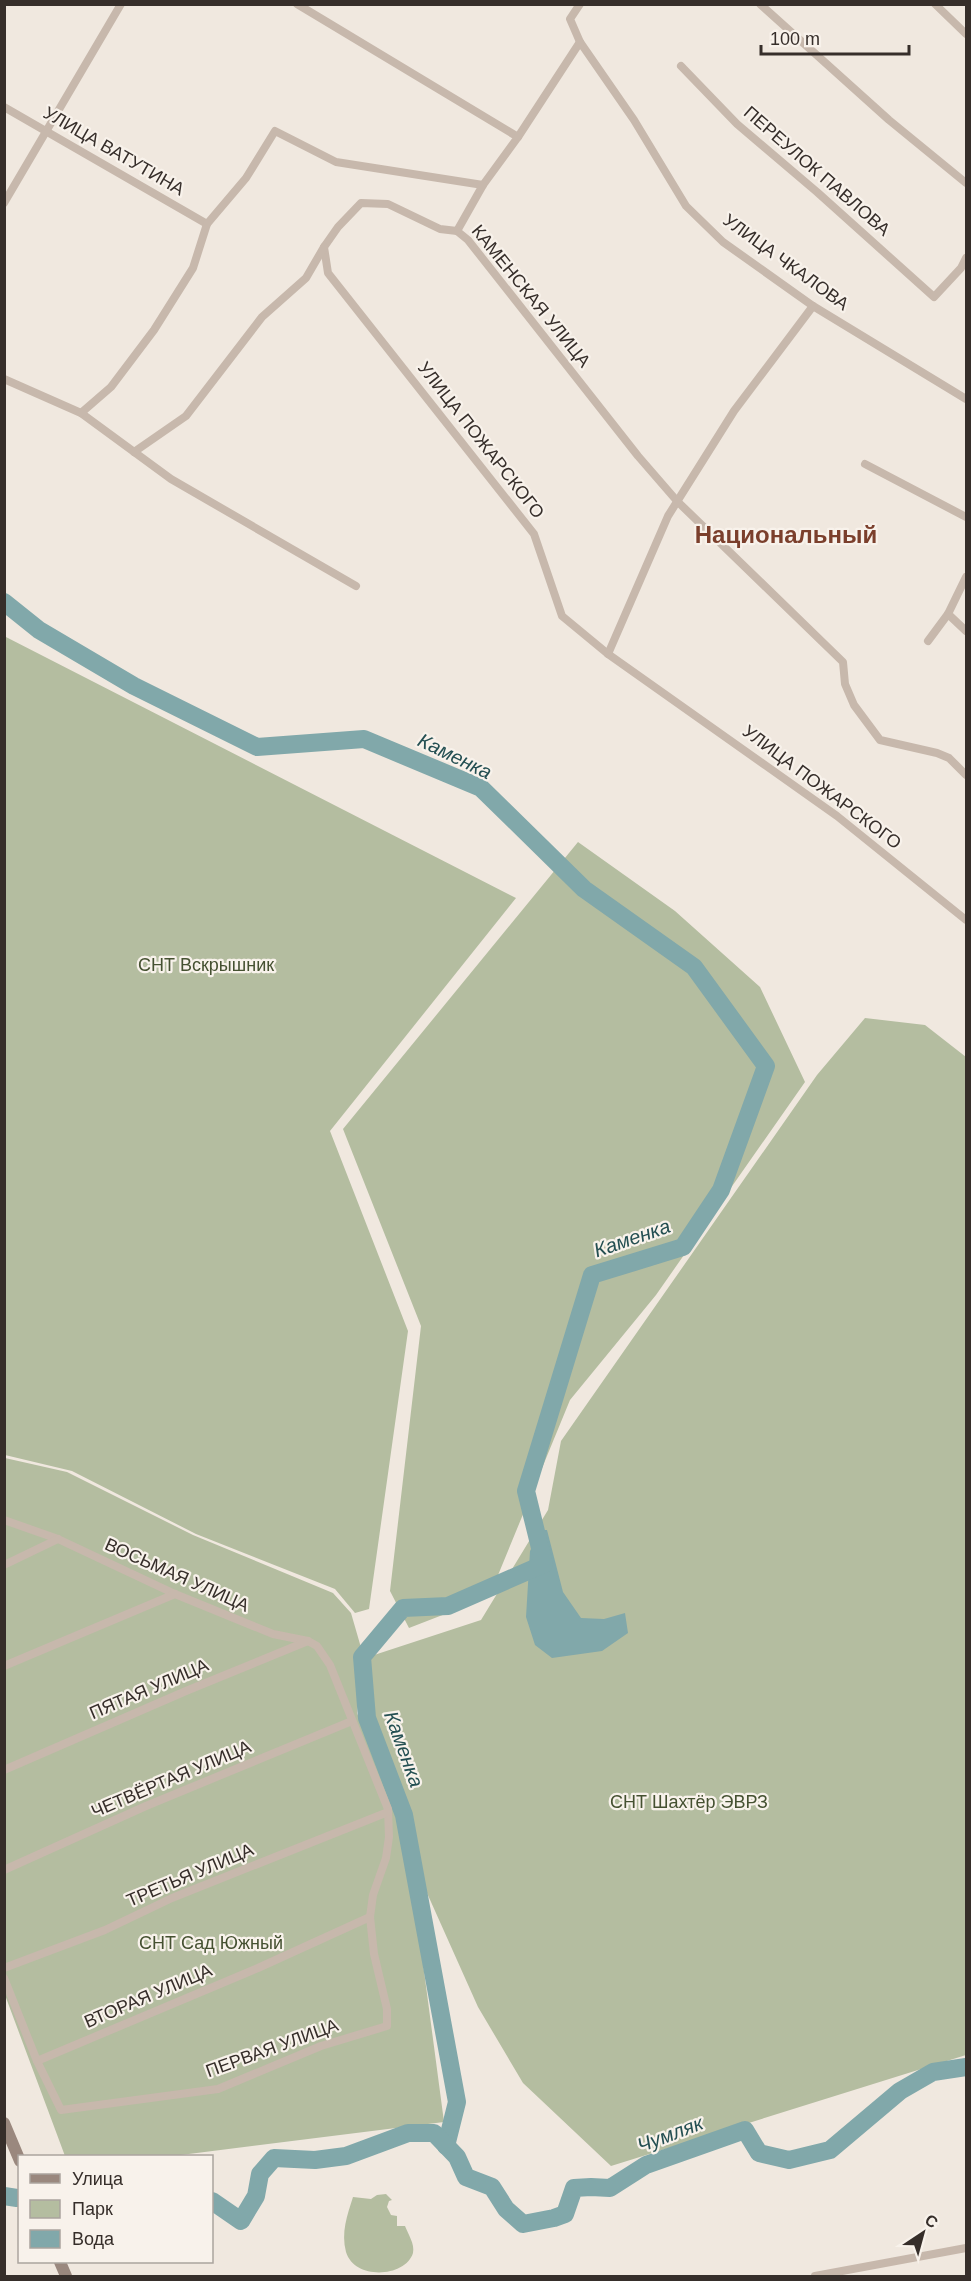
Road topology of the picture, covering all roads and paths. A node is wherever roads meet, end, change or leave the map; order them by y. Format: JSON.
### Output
{"nodes":[{"id":1,"x":121,"y":4,"type":"edge"},
{"id":2,"x":297,"y":4,"type":"edge"},
{"id":3,"x":580,"y":4,"type":"edge"},
{"id":4,"x":935,"y":4,"type":"edge"},
{"id":5,"x":766,"y":6,"type":"edge"},
{"id":6,"x":966,"y":34,"type":"edge"},
{"id":7,"x":580,"y":42,"type":"junction"},
{"id":8,"x":681,"y":66,"type":"dead end"},
{"id":9,"x":4,"y":107,"type":"edge"},
{"id":10,"x":46,"y":130,"type":"junction"},
{"id":11,"x":518,"y":137,"type":"junction"},
{"id":12,"x":966,"y":183,"type":"edge"},
{"id":13,"x":483,"y":185,"type":"junction"},
{"id":14,"x":4,"y":203,"type":"edge"},
{"id":15,"x":207,"y":224,"type":"junction"},
{"id":16,"x":457,"y":231,"type":"junction"},
{"id":17,"x":324,"y":247,"type":"junction"},
{"id":18,"x":966,"y":258,"type":"edge"},
{"id":19,"x":964,"y":270,"type":"edge"},
{"id":20,"x":813,"y":306,"type":"junction"},
{"id":21,"x":4,"y":380,"type":"edge"},
{"id":22,"x":966,"y":399,"type":"edge"},
{"id":23,"x":81,"y":413,"type":"junction"},
{"id":24,"x":134,"y":452,"type":"junction"},
{"id":25,"x":865,"y":464,"type":"dead end"},
{"id":26,"x":677,"y":501,"type":"junction"},
{"id":27,"x":966,"y":516,"type":"edge"},
{"id":28,"x":966,"y":577,"type":"edge"},
{"id":29,"x":356,"y":586,"type":"dead end"},
{"id":30,"x":948,"y":614,"type":"junction"},
{"id":31,"x":966,"y":632,"type":"edge"},
{"id":32,"x":928,"y":641,"type":"dead end"},
{"id":33,"x":608,"y":654,"type":"junction"},
{"id":34,"x":966,"y":775,"type":"edge"},
{"id":35,"x":966,"y":920,"type":"edge"},
{"id":36,"x":4,"y":1520,"type":"edge"},
{"id":37,"x":58,"y":1539,"type":"junction"},
{"id":38,"x":4,"y":1565,"type":"edge"},
{"id":39,"x":175,"y":1594,"type":"junction"},
{"id":40,"x":308,"y":1641,"type":"junction"},
{"id":41,"x":4,"y":1666,"type":"edge"},
{"id":42,"x":352,"y":1721,"type":"junction"},
{"id":43,"x":4,"y":1770,"type":"edge"},
{"id":44,"x":388,"y":1812,"type":"junction"},
{"id":45,"x":4,"y":1870,"type":"edge"},
{"id":46,"x":370,"y":1917,"type":"junction"},
{"id":47,"x":4,"y":1968,"type":"edge"},
{"id":48,"x":4,"y":1978,"type":"edge"},
{"id":49,"x":37,"y":2061,"type":"junction"},
{"id":50,"x":4,"y":2123,"type":"edge"},
{"id":51,"x":18,"y":2156,"type":"edge"},
{"id":52,"x":966,"y":2248,"type":"edge"},
{"id":53,"x":60,"y":2263,"type":"edge"},
{"id":54,"x":66,"y":2277,"type":"edge"},
{"id":55,"x":815,"y":2277,"type":"edge"}],
"edges":[{"from":1,"to":10,"type":"street"},
{"from":2,"to":11,"type":"street"},
{"from":3,"to":7,"type":"street","name":"УЛИЦА ЧКАЛОВА"},
{"from":4,"to":6,"type":"street"},
{"from":5,"to":12,"type":"street"},
{"from":7,"to":11,"type":"street","name":"КАМЕНСКАЯ УЛИЦА"},
{"from":7,"to":20,"type":"street","name":"УЛИЦА ЧКАЛОВА"},
{"from":8,"to":19,"type":"street","name":"ПЕРЕУЛОК ПАВЛОВА"},
{"from":9,"to":10,"type":"street","name":"УЛИЦА ВАТУТИНА"},
{"from":10,"to":14,"type":"street"},
{"from":10,"to":15,"type":"street","name":"УЛИЦА ВАТУТИНА"},
{"from":11,"to":13,"type":"street","name":"КАМЕНСКАЯ УЛИЦА"},
{"from":13,"to":15,"type":"street"},
{"from":13,"to":16,"type":"street","name":"КАМЕНСКАЯ УЛИЦА"},
{"from":15,"to":23,"type":"street"},
{"from":16,"to":17,"type":"street"},
{"from":16,"to":26,"type":"street","name":"КАМЕНСКАЯ УЛИЦА"},
{"from":17,"to":24,"type":"street"},
{"from":17,"to":33,"type":"street","name":"УЛИЦА ПОЖАРСКОГО"},
{"from":18,"to":19,"type":"street"},
{"from":20,"to":22,"type":"street","name":"УЛИЦА ЧКАЛОВА"},
{"from":20,"to":26,"type":"street"},
{"from":21,"to":23,"type":"street"},
{"from":23,"to":24,"type":"street"},
{"from":24,"to":29,"type":"street"},
{"from":25,"to":27,"type":"street"},
{"from":26,"to":33,"type":"street"},
{"from":26,"to":34,"type":"street","name":"КАМЕНСКАЯ УЛИЦА"},
{"from":28,"to":30,"type":"street"},
{"from":30,"to":31,"type":"street"},
{"from":30,"to":32,"type":"street"},
{"from":33,"to":35,"type":"street","name":"УЛИЦА ПОЖАРСКОГО"},
{"from":36,"to":37,"type":"street","name":"ВОСЬМАЯ УЛИЦА"},
{"from":37,"to":38,"type":"street"},
{"from":37,"to":39,"type":"street","name":"ВОСЬМАЯ УЛИЦА"},
{"from":39,"to":40,"type":"street","name":"ВОСЬМАЯ УЛИЦА"},
{"from":39,"to":41,"type":"street"},
{"from":40,"to":42,"type":"street"},
{"from":40,"to":43,"type":"street","name":"ПЯТАЯ УЛИЦА"},
{"from":42,"to":44,"type":"street"},
{"from":42,"to":45,"type":"street","name":"ЧЕТВЁРТАЯ УЛИЦА"},
{"from":44,"to":46,"type":"street"},
{"from":44,"to":47,"type":"street","name":"ТРЕТЬЯ УЛИЦА"},
{"from":46,"to":49,"type":"street","name":"ВТОРАЯ УЛИЦА"},
{"from":46,"to":49,"type":"street","name":"ПЕРВАЯ УЛИЦА"},
{"from":48,"to":49,"type":"street"},
{"from":50,"to":51,"type":"main road"},
{"from":52,"to":55,"type":"street"},
{"from":53,"to":54,"type":"main road"}]}
